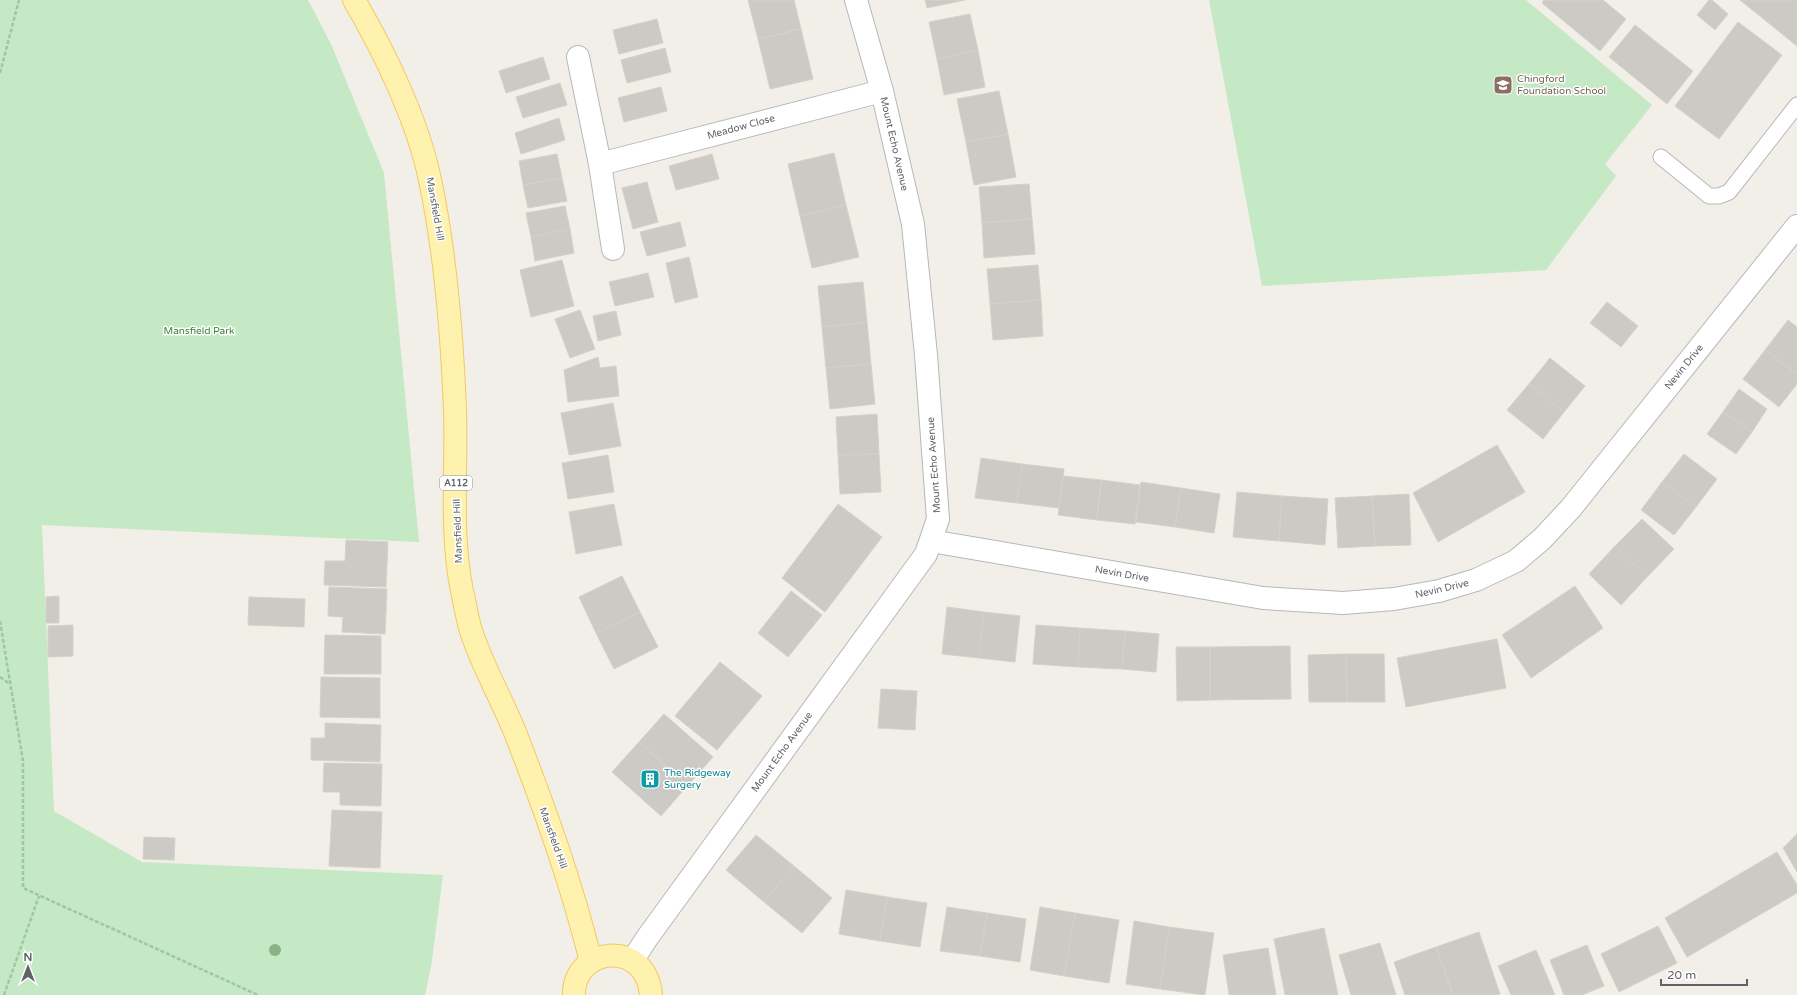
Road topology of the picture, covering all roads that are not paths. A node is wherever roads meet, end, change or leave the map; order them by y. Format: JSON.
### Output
{"nodes":[{"id":1,"x":354,"y":0,"type":"edge"},
{"id":2,"x":856,"y":0,"type":"edge"},
{"id":3,"x":578,"y":57,"type":"dead end"},
{"id":4,"x":882,"y":91,"type":"junction"},
{"id":5,"x":1797,"y":105,"type":"edge"},
{"id":6,"x":1661,"y":157,"type":"dead end"},
{"id":7,"x":600,"y":164,"type":"junction"},
{"id":8,"x":1797,"y":226,"type":"edge"},
{"id":9,"x":613,"y":249,"type":"dead end"},
{"id":10,"x":931,"y":541,"type":"junction"},
{"id":11,"x":632,"y":961,"type":"junction"},
{"id":12,"x":591,"y":962,"type":"junction"},
{"id":13,"x":574,"y":995,"type":"edge"},
{"id":14,"x":651,"y":995,"type":"edge"}],
"edges":[{"from":1,"to":12,"type":"main road","name":"Mansfield Hill","number":"A112"},
{"from":2,"to":4,"type":"street","name":"Mount Echo Avenue"},
{"from":3,"to":7,"type":"street"},
{"from":4,"to":7,"type":"street","name":"Meadow Close"},
{"from":4,"to":10,"type":"street","name":"Mount Echo Avenue"},
{"from":5,"to":6,"type":"lane"},
{"from":7,"to":9,"type":"street"},
{"from":8,"to":10,"type":"street","name":"Nevin Drive"},
{"from":10,"to":11,"type":"street","name":"Mount Echo Avenue"},
{"from":11,"to":12,"type":"main road"},
{"from":11,"to":14,"type":"main road"},
{"from":12,"to":13,"type":"main road"}]}
